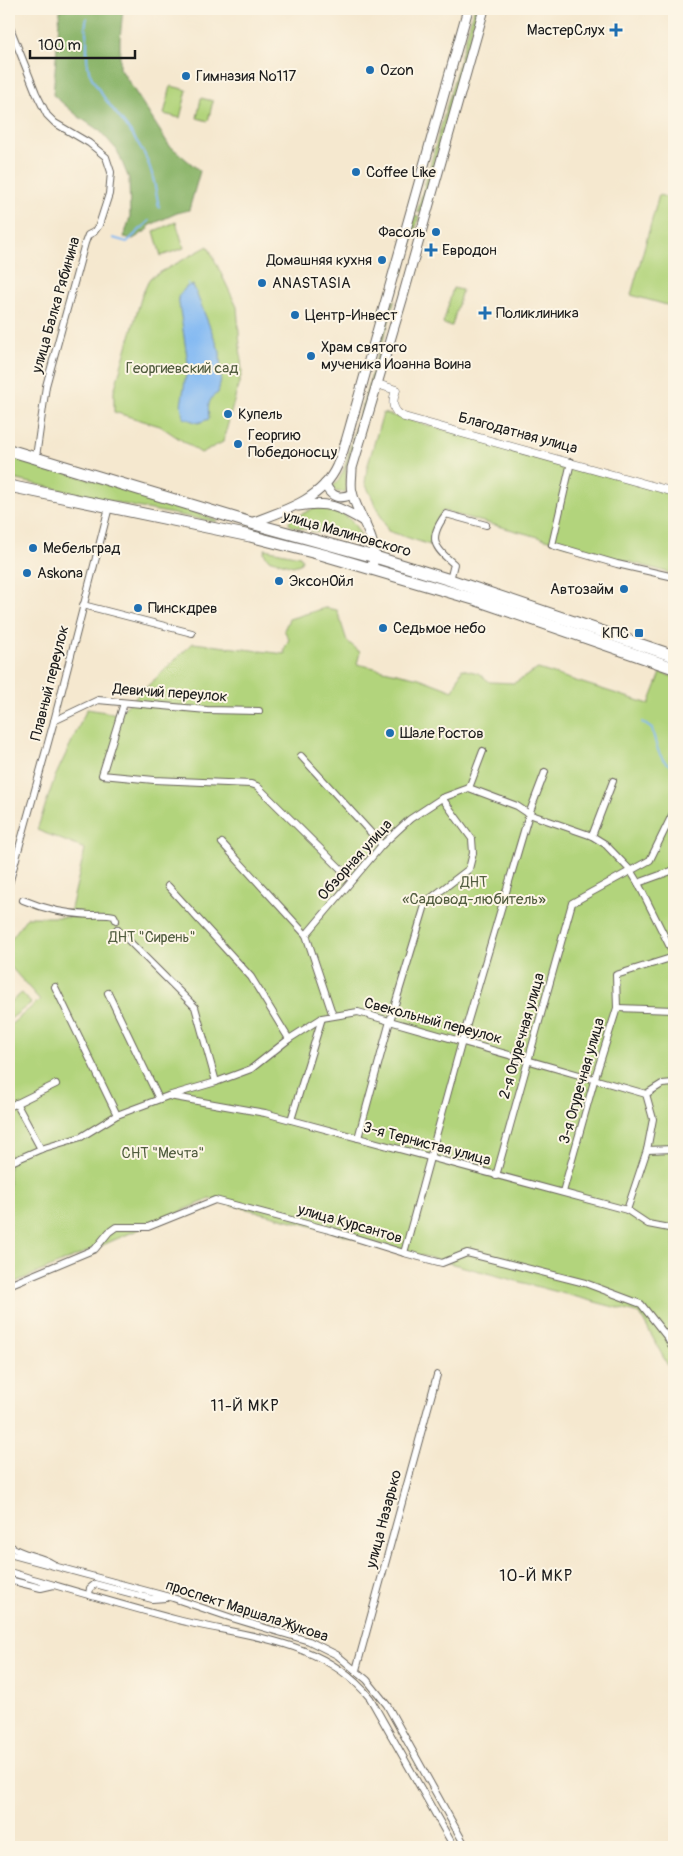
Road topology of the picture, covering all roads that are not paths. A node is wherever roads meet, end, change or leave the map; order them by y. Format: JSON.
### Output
{"nodes":[{"id":1,"x":468,"y":9,"type":"edge"},
{"id":2,"x":484,"y":9,"type":"edge"},
{"id":3,"x":9,"y":25,"type":"edge"},
{"id":4,"x":394,"y":274,"type":"junction"},
{"id":5,"x":408,"y":278,"type":"junction"},
{"id":6,"x":388,"y":295,"type":"junction"},
{"id":7,"x":402,"y":300,"type":"junction"},
{"id":8,"x":377,"y":384,"type":"junction"},
{"id":9,"x":9,"y":450,"type":"edge"},
{"id":10,"x":36,"y":457,"type":"junction"},
{"id":11,"x":571,"y":462,"type":"junction"},
{"id":12,"x":325,"y":484,"type":"junction"},
{"id":13,"x":9,"y":486,"type":"edge"},
{"id":14,"x":674,"y":492,"type":"edge"},
{"id":15,"x":352,"y":494,"type":"junction"},
{"id":16,"x":109,"y":507,"type":"junction"},
{"id":17,"x":293,"y":507,"type":"junction"},
{"id":18,"x":365,"y":522,"type":"junction"},
{"id":19,"x":251,"y":523,"type":"junction"},
{"id":20,"x":486,"y":525,"type":"dead end"},
{"id":21,"x":374,"y":563,"type":"junction"},
{"id":22,"x":674,"y":577,"type":"edge"},
{"id":23,"x":450,"y":580,"type":"junction"},
{"id":24,"x":83,"y":605,"type":"junction"},
{"id":25,"x":192,"y":634,"type":"dead end"},
{"id":26,"x":674,"y":656,"type":"edge"},
{"id":27,"x":674,"y":668,"type":"edge"},
{"id":28,"x":124,"y":703,"type":"junction"},
{"id":29,"x":259,"y":711,"type":"dead end"},
{"id":30,"x":54,"y":721,"type":"junction"},
{"id":31,"x":483,"y":751,"type":"dead end"},
{"id":32,"x":301,"y":756,"type":"dead end"},
{"id":33,"x":545,"y":772,"type":"dead end"},
{"id":34,"x":614,"y":782,"type":"dead end"},
{"id":35,"x":469,"y":788,"type":"junction"},
{"id":36,"x":442,"y":798,"type":"junction"},
{"id":37,"x":674,"y":811,"type":"edge"},
{"id":38,"x":529,"y":814,"type":"junction"},
{"id":39,"x":592,"y":836,"type":"junction"},
{"id":40,"x":222,"y":843,"type":"dead end"},
{"id":41,"x":382,"y":845,"type":"junction"},
{"id":42,"x":12,"y":865,"type":"edge"},
{"id":43,"x":630,"y":870,"type":"junction"},
{"id":44,"x":674,"y":870,"type":"edge"},
{"id":45,"x":352,"y":880,"type":"junction"},
{"id":46,"x":638,"y":883,"type":"junction"},
{"id":47,"x":9,"y":884,"type":"edge"},
{"id":48,"x":168,"y":886,"type":"dead end"},
{"id":49,"x":23,"y":900,"type":"dead end"},
{"id":50,"x":116,"y":920,"type":"dead end"},
{"id":51,"x":117,"y":929,"type":"dead end"},
{"id":52,"x":306,"y":935,"type":"junction"},
{"id":53,"x":674,"y":956,"type":"edge"},
{"id":54,"x":55,"y":987,"type":"dead end"},
{"id":55,"x":108,"y":993,"type":"dead end"},
{"id":56,"x":617,"y":1008,"type":"junction"},
{"id":57,"x":674,"y":1010,"type":"edge"},
{"id":58,"x":333,"y":1016,"type":"junction"},
{"id":59,"x":322,"y":1018,"type":"junction"},
{"id":60,"x":390,"y":1021,"type":"junction"},
{"id":61,"x":288,"y":1039,"type":"junction"},
{"id":62,"x":462,"y":1041,"type":"junction"},
{"id":63,"x":528,"y":1060,"type":"junction"},
{"id":64,"x":594,"y":1081,"type":"junction"},
{"id":65,"x":216,"y":1082,"type":"junction"},
{"id":66,"x":674,"y":1083,"type":"edge"},
{"id":67,"x":56,"y":1084,"type":"dead end"},
{"id":68,"x":646,"y":1094,"type":"junction"},
{"id":69,"x":168,"y":1096,"type":"junction"},
{"id":70,"x":159,"y":1099,"type":"junction"},
{"id":71,"x":16,"y":1103,"type":"junction"},
{"id":72,"x":9,"y":1107,"type":"edge"},
{"id":73,"x":117,"y":1115,"type":"junction"},
{"id":74,"x":291,"y":1120,"type":"junction"},
{"id":75,"x":358,"y":1138,"type":"junction"},
{"id":76,"x":41,"y":1149,"type":"junction"},
{"id":77,"x":674,"y":1149,"type":"edge"},
{"id":78,"x":647,"y":1150,"type":"junction"},
{"id":79,"x":429,"y":1158,"type":"junction"},
{"id":80,"x":9,"y":1163,"type":"edge"},
{"id":81,"x":496,"y":1176,"type":"junction"},
{"id":82,"x":563,"y":1192,"type":"junction"},
{"id":83,"x":627,"y":1210,"type":"junction"},
{"id":84,"x":674,"y":1229,"type":"edge"},
{"id":85,"x":404,"y":1253,"type":"junction"},
{"id":86,"x":9,"y":1285,"type":"edge"},
{"id":87,"x":674,"y":1350,"type":"edge"},
{"id":88,"x":436,"y":1375,"type":"dead end"},
{"id":89,"x":9,"y":1545,"type":"edge"},
{"id":90,"x":9,"y":1554,"type":"edge"},
{"id":91,"x":58,"y":1568,"type":"junction"},
{"id":92,"x":9,"y":1572,"type":"edge"},
{"id":93,"x":9,"y":1580,"type":"edge"},
{"id":94,"x":56,"y":1585,"type":"junction"},
{"id":95,"x":90,"y":1595,"type":"junction"},
{"id":96,"x":172,"y":1598,"type":"junction"},
{"id":97,"x":356,"y":1670,"type":"junction"},
{"id":98,"x":454,"y":1847,"type":"edge"},
{"id":99,"x":466,"y":1847,"type":"edge"}],
"edges":[{"from":1,"to":4,"type":"main road"},
{"from":2,"to":5,"type":"main road"},
{"from":3,"to":10,"type":"street","name":"улица Балка Рябинина"},
{"from":4,"to":5,"type":"main road"},
{"from":4,"to":6,"type":"main road"},
{"from":5,"to":7,"type":"main road"},
{"from":6,"to":7,"type":"main road"},
{"from":6,"to":12,"type":"main road"},
{"from":7,"to":8,"type":"main road"},
{"from":8,"to":11,"type":"street","name":"Благодатная улица"},
{"from":8,"to":15,"type":"main road"},
{"from":9,"to":10,"type":"highway","name":"улица Малиновского"},
{"from":10,"to":19,"type":"highway","name":"улица Малиновского"},
{"from":11,"to":14,"type":"street","name":"Благодатная улица"},
{"from":11,"to":22,"type":"street"},
{"from":12,"to":15,"type":"main road"},
{"from":12,"to":17,"type":"main road"},
{"from":13,"to":16,"type":"highway","name":"улица Малиновского"},
{"from":15,"to":18,"type":"main road"},
{"from":16,"to":21,"type":"highway","name":"улица Малиновского"},
{"from":16,"to":24,"type":"street","name":"Плавный переулок"},
{"from":17,"to":18,"type":"main road"},
{"from":17,"to":19,"type":"main road"},
{"from":18,"to":21,"type":"main road"},
{"from":19,"to":21,"type":"highway","name":"улица Малиновского"},
{"from":20,"to":23,"type":"street"},
{"from":21,"to":23,"type":"highway","name":"улица Малиновского"},
{"from":21,"to":27,"type":"highway","name":"улица Малиновского"},
{"from":23,"to":26,"type":"highway","name":"улица Малиновского"},
{"from":24,"to":25,"type":"street"},
{"from":24,"to":30,"type":"street","name":"Плавный переулок"},
{"from":28,"to":29,"type":"street","name":"Девичий переулок"},
{"from":28,"to":30,"type":"street","name":"Девичий переулок"},
{"from":28,"to":45,"type":"street"},
{"from":30,"to":42,"type":"street","name":"Плавный переулок"},
{"from":31,"to":35,"type":"street"},
{"from":32,"to":41,"type":"street"},
{"from":33,"to":38,"type":"street"},
{"from":34,"to":39,"type":"street"},
{"from":35,"to":36,"type":"street","name":"Обзорная улица"},
{"from":35,"to":38,"type":"street"},
{"from":36,"to":41,"type":"street","name":"Обзорная улица"},
{"from":36,"to":60,"type":"street"},
{"from":37,"to":43,"type":"street"},
{"from":38,"to":39,"type":"street"},
{"from":38,"to":62,"type":"street"},
{"from":39,"to":43,"type":"street"},
{"from":40,"to":52,"type":"street"},
{"from":41,"to":45,"type":"street","name":"Обзорная улица"},
{"from":42,"to":47,"type":"street","name":"Плавный переулок"},
{"from":43,"to":46,"type":"street"},
{"from":43,"to":63,"type":"street","name":"2-я Огуречная улица"},
{"from":44,"to":46,"type":"street"},
{"from":45,"to":52,"type":"street","name":"Обзорная улица"},
{"from":46,"to":53,"type":"street"},
{"from":48,"to":61,"type":"street"},
{"from":49,"to":50,"type":"street"},
{"from":51,"to":65,"type":"street"},
{"from":52,"to":58,"type":"street"},
{"from":53,"to":56,"type":"street","name":"3-я Огуречная улица"},
{"from":54,"to":73,"type":"street"},
{"from":55,"to":70,"type":"street"},
{"from":56,"to":57,"type":"street"},
{"from":56,"to":64,"type":"street","name":"3-я Огуречная улица"},
{"from":58,"to":59,"type":"street","name":"Свекольный переулок"},
{"from":58,"to":60,"type":"street","name":"Свекольный переулок"},
{"from":59,"to":61,"type":"street","name":"Свекольный переулок"},
{"from":59,"to":74,"type":"street"},
{"from":60,"to":62,"type":"street","name":"Свекольный переулок"},
{"from":60,"to":75,"type":"street"},
{"from":61,"to":65,"type":"street","name":"Свекольный переулок"},
{"from":62,"to":63,"type":"street","name":"Свекольный переулок"},
{"from":62,"to":79,"type":"street"},
{"from":63,"to":64,"type":"street","name":"Свекольный переулок"},
{"from":63,"to":81,"type":"street","name":"2-я Огуречная улица"},
{"from":64,"to":68,"type":"street","name":"Свекольный переулок"},
{"from":64,"to":82,"type":"street","name":"3-я Огуречная улица"},
{"from":65,"to":69,"type":"street","name":"Свекольный переулок"},
{"from":66,"to":68,"type":"street"},
{"from":67,"to":71,"type":"street"},
{"from":68,"to":78,"type":"street"},
{"from":69,"to":70,"type":"street","name":"Свекольный переулок"},
{"from":69,"to":74,"type":"street","name":"3-я Тернистая улица"},
{"from":70,"to":73,"type":"street","name":"Свекольный переулок"},
{"from":71,"to":72,"type":"street"},
{"from":71,"to":76,"type":"street"},
{"from":73,"to":76,"type":"street","name":"Свекольный переулок"},
{"from":74,"to":75,"type":"street","name":"3-я Тернистая улица"},
{"from":75,"to":79,"type":"street","name":"3-я Тернистая улица"},
{"from":76,"to":80,"type":"street","name":"Свекольный переулок"},
{"from":77,"to":78,"type":"street"},
{"from":78,"to":83,"type":"street"},
{"from":79,"to":81,"type":"street","name":"3-я Тернистая улица"},
{"from":79,"to":85,"type":"street"},
{"from":81,"to":82,"type":"street","name":"3-я Тернистая улица"},
{"from":82,"to":83,"type":"street","name":"3-я Тернистая улица"},
{"from":83,"to":84,"type":"street","name":"3-я Тернистая улица"},
{"from":85,"to":86,"type":"street","name":"улица Курсантов"},
{"from":85,"to":87,"type":"street","name":"улица Курсантов"},
{"from":88,"to":97,"type":"street","name":"улица Назарько"},
{"from":89,"to":91,"type":"street"},
{"from":90,"to":91,"type":"street","name":"проспект Маршала Жукова"},
{"from":91,"to":96,"type":"street","name":"проспект Маршала Жукова"},
{"from":92,"to":94,"type":"street","name":"проспект Маршала Жукова"},
{"from":93,"to":94,"type":"street"},
{"from":94,"to":95,"type":"street","name":"проспект Маршала Жукова"},
{"from":95,"to":96,"type":"street"},
{"from":95,"to":98,"type":"street","name":"проспект Маршала Жукова"},
{"from":96,"to":97,"type":"street","name":"проспект Маршала Жукова"},
{"from":97,"to":99,"type":"street","name":"проспект Маршала Жукова"}]}
